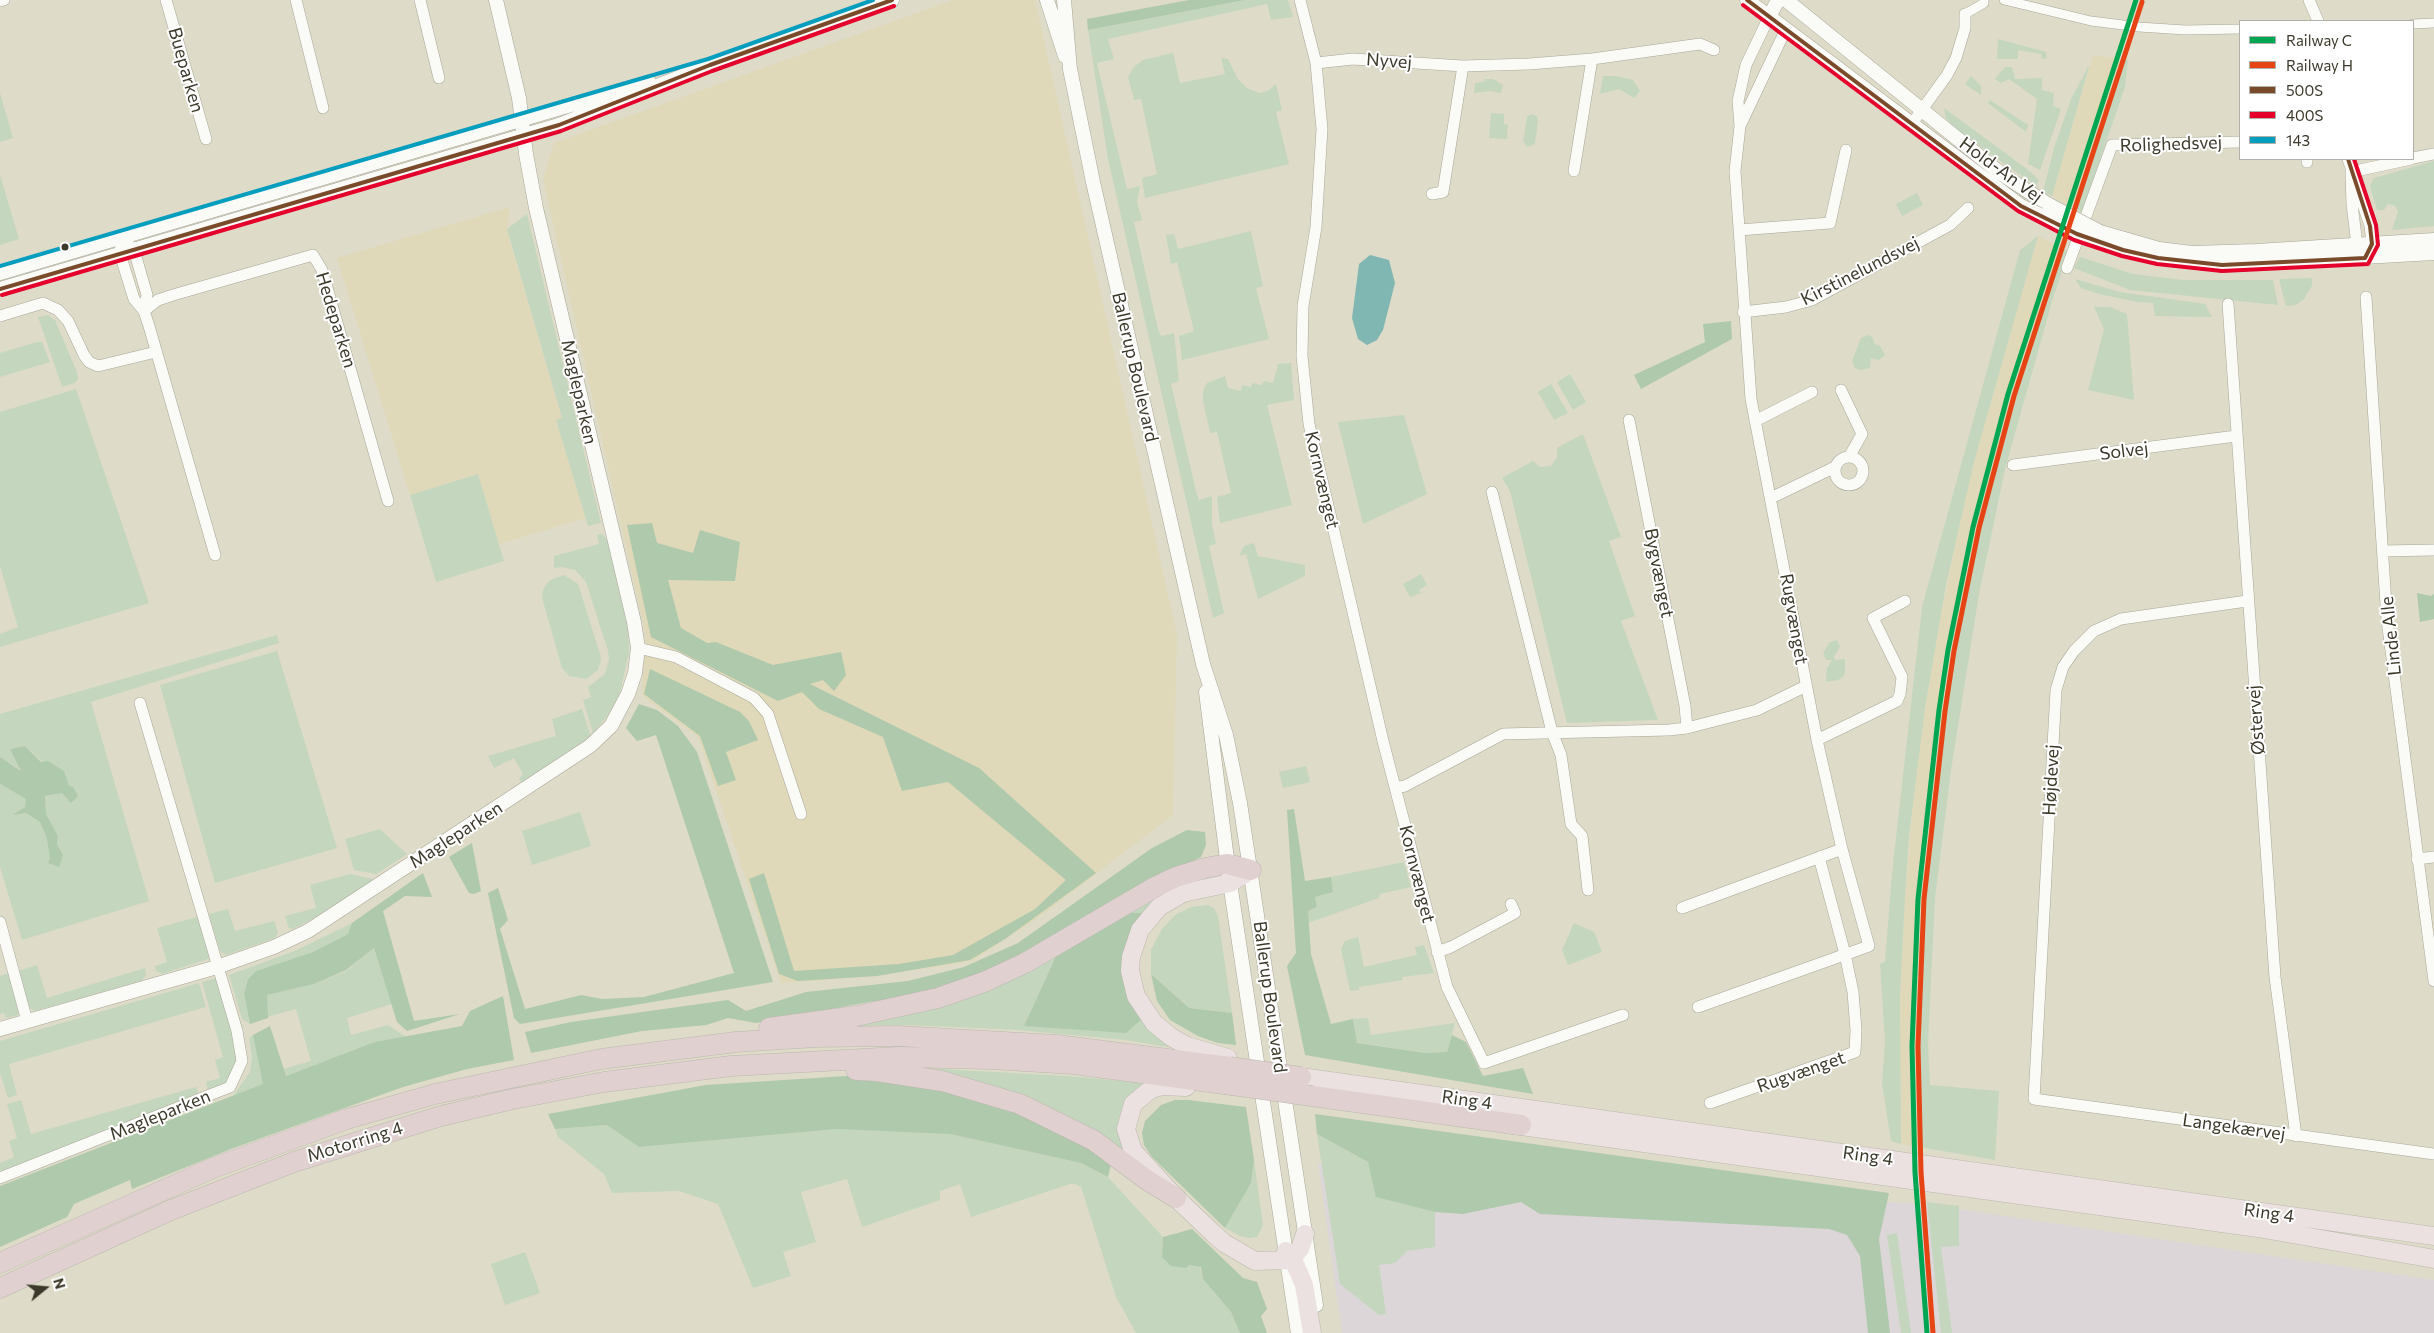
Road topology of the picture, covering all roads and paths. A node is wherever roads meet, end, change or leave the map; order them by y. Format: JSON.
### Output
{"nodes":[{"id":1,"x":4,"y":0,"type":"edge"},
{"id":2,"x":166,"y":0,"type":"edge"},
{"id":3,"x":296,"y":0,"type":"edge"},
{"id":4,"x":420,"y":0,"type":"edge"},
{"id":5,"x":496,"y":0,"type":"edge"},
{"id":6,"x":892,"y":0,"type":"edge"},
{"id":7,"x":1047,"y":0,"type":"edge"},
{"id":8,"x":1064,"y":0,"type":"edge"},
{"id":9,"x":1300,"y":0,"type":"edge"},
{"id":10,"x":1747,"y":0,"type":"edge"},
{"id":11,"x":1778,"y":0,"type":"edge"},
{"id":12,"x":1984,"y":0,"type":"edge"},
{"id":13,"x":2004,"y":0,"type":"edge"},
{"id":14,"x":2309,"y":0,"type":"edge"},
{"id":15,"x":0,"y":1,"type":"edge"},
{"id":16,"x":1793,"y":3,"type":"edge"},
{"id":17,"x":1965,"y":14,"type":"joint"},
{"id":18,"x":1769,"y":16,"type":"junction"},
{"id":19,"x":2318,"y":20,"type":"edge"},
{"id":20,"x":2434,"y":23,"type":"edge"},
{"id":21,"x":2414,"y":24,"type":"edge"},
{"id":22,"x":2239,"y":28,"type":"edge"},
{"id":23,"x":1786,"y":29,"type":"junction"},
{"id":24,"x":1714,"y":50,"type":"dead end"},
{"id":25,"x":1592,"y":59,"type":"junction"},
{"id":26,"x":1316,"y":63,"type":"junction"},
{"id":27,"x":710,"y":65,"type":"junction"},
{"id":28,"x":1463,"y":66,"type":"junction"},
{"id":29,"x":1070,"y":69,"type":"junction"},
{"id":30,"x":439,"y":78,"type":"dead end"},
{"id":31,"x":323,"y":108,"type":"dead end"},
{"id":32,"x":1922,"y":110,"type":"junction"},
{"id":33,"x":521,"y":120,"type":"junction"},
{"id":34,"x":1911,"y":125,"type":"junction"},
{"id":35,"x":1740,"y":126,"type":"junction"},
{"id":36,"x":524,"y":136,"type":"junction"},
{"id":37,"x":206,"y":139,"type":"dead end"},
{"id":38,"x":2239,"y":142,"type":"edge"},
{"id":39,"x":1846,"y":150,"type":"dead end"},
{"id":40,"x":2434,"y":154,"type":"edge"},
{"id":41,"x":2414,"y":159,"type":"edge"},
{"id":42,"x":2348,"y":160,"type":"edge"},
{"id":43,"x":2407,"y":160,"type":"edge"},
{"id":44,"x":1574,"y":171,"type":"dead end"},
{"id":45,"x":2351,"y":172,"type":"junction"},
{"id":46,"x":1432,"y":194,"type":"dead end"},
{"id":47,"x":1968,"y":208,"type":"dead end"},
{"id":48,"x":1738,"y":230,"type":"junction"},
{"id":49,"x":122,"y":237,"type":"junction"},
{"id":50,"x":2098,"y":237,"type":"junction"},
{"id":51,"x":2434,"y":240,"type":"edge"},
{"id":52,"x":2372,"y":244,"type":"junction"},
{"id":53,"x":2357,"y":245,"type":"junction"},
{"id":54,"x":134,"y":250,"type":"junction"},
{"id":55,"x":2434,"y":253,"type":"edge"},
{"id":56,"x":120,"y":254,"type":"junction"},
{"id":57,"x":2365,"y":258,"type":"junction"},
{"id":58,"x":2067,"y":268,"type":"dead end"},
{"id":59,"x":0,"y":273,"type":"edge"},
{"id":60,"x":0,"y":289,"type":"edge"},
{"id":61,"x":2366,"y":297,"type":"dead end"},
{"id":62,"x":2228,"y":304,"type":"dead end"},
{"id":63,"x":144,"y":311,"type":"junction"},
{"id":64,"x":1743,"y":312,"type":"junction"},
{"id":65,"x":0,"y":316,"type":"edge"},
{"id":66,"x":156,"y":352,"type":"junction"},
{"id":67,"x":1841,"y":390,"type":"dead end"},
{"id":68,"x":1812,"y":392,"type":"dead end"},
{"id":69,"x":1629,"y":420,"type":"dead end"},
{"id":70,"x":1755,"y":421,"type":"junction"},
{"id":71,"x":2236,"y":436,"type":"junction"},
{"id":72,"x":1849,"y":457,"type":"junction"},
{"id":73,"x":2013,"y":465,"type":"dead end"},
{"id":74,"x":1835,"y":467,"type":"junction"},
{"id":75,"x":1492,"y":492,"type":"dead end"},
{"id":76,"x":1771,"y":498,"type":"junction"},
{"id":77,"x":388,"y":501,"type":"dead end"},
{"id":78,"x":2434,"y":550,"type":"edge"},
{"id":79,"x":2383,"y":551,"type":"junction"},
{"id":80,"x":215,"y":555,"type":"dead end"},
{"id":81,"x":1905,"y":601,"type":"dead end"},
{"id":82,"x":2247,"y":601,"type":"junction"},
{"id":83,"x":638,"y":648,"type":"junction"},
{"id":84,"x":1203,"y":664,"type":"junction"},
{"id":85,"x":1806,"y":686,"type":"junction"},
{"id":86,"x":140,"y":703,"type":"dead end"},
{"id":87,"x":1687,"y":728,"type":"junction"},
{"id":88,"x":1552,"y":732,"type":"junction"},
{"id":89,"x":1817,"y":740,"type":"junction"},
{"id":90,"x":1395,"y":788,"type":"junction"},
{"id":91,"x":801,"y":814,"type":"dead end"},
{"id":92,"x":1842,"y":849,"type":"junction"},
{"id":93,"x":1819,"y":857,"type":"junction"},
{"id":94,"x":2434,"y":857,"type":"edge"},
{"id":95,"x":2417,"y":859,"type":"junction"},
{"id":96,"x":1251,"y":870,"type":"junction"},
{"id":97,"x":1229,"y":874,"type":"junction"},
{"id":98,"x":1588,"y":890,"type":"dead end"},
{"id":99,"x":1511,"y":904,"type":"dead end"},
{"id":100,"x":1682,"y":908,"type":"dead end"},
{"id":101,"x":0,"y":922,"type":"edge"},
{"id":102,"x":1437,"y":952,"type":"junction"},
{"id":103,"x":1845,"y":954,"type":"junction"},
{"id":104,"x":217,"y":966,"type":"junction"},
{"id":105,"x":2434,"y":976,"type":"edge"},
{"id":106,"x":1698,"y":1007,"type":"dead end"},
{"id":107,"x":1623,"y":1015,"type":"dead end"},
{"id":108,"x":27,"y":1021,"type":"junction"},
{"id":109,"x":0,"y":1030,"type":"edge"},
{"id":110,"x":601,"y":1059,"type":"junction"},
{"id":111,"x":731,"y":1066,"type":"junction"},
{"id":112,"x":1231,"y":1076,"type":"junction"},
{"id":113,"x":1309,"y":1089,"type":"junction"},
{"id":114,"x":2034,"y":1099,"type":"joint"},
{"id":115,"x":1710,"y":1103,"type":"dead end"},
{"id":116,"x":1521,"y":1125,"type":"joint"},
{"id":117,"x":2296,"y":1136,"type":"junction"},
{"id":118,"x":2434,"y":1154,"type":"edge"},
{"id":119,"x":1869,"y":1165,"type":"junction"},
{"id":120,"x":1937,"y":1174,"type":"junction"},
{"id":121,"x":0,"y":1178,"type":"edge"},
{"id":122,"x":1176,"y":1198,"type":"junction"},
{"id":123,"x":1306,"y":1234,"type":"junction"},
{"id":124,"x":2434,"y":1236,"type":"edge"},
{"id":125,"x":1288,"y":1257,"type":"junction"},
{"id":126,"x":2434,"y":1259,"type":"edge"},
{"id":127,"x":0,"y":1262,"type":"edge"},
{"id":128,"x":0,"y":1288,"type":"edge"},
{"id":129,"x":1298,"y":1333,"type":"edge"},
{"id":130,"x":1312,"y":1333,"type":"edge"},
{"id":131,"x":1319,"y":1333,"type":"edge"}],
"edges":[{"from":1,"to":15,"type":"street"},
{"from":2,"to":37,"type":"street","name":"Bueparken"},
{"from":3,"to":31,"type":"street"},
{"from":4,"to":30,"type":"street"},
{"from":5,"to":33,"type":"street"},
{"from":6,"to":27,"type":"street"},
{"from":7,"to":29,"type":"street","name":"Ballerup Boulevard"},
{"from":8,"to":29,"type":"street","name":"Ballerup Boulevard"},
{"from":9,"to":26,"type":"street","name":"Kornvænget"},
{"from":10,"to":18,"type":"street","name":"Hold-An Vej"},
{"from":11,"to":18,"type":"street"},
{"from":12,"to":17,"type":"street"},
{"from":13,"to":22,"type":"street"},
{"from":14,"to":19,"type":"street"},
{"from":16,"to":23,"type":"street"},
{"from":16,"to":32,"type":"street","name":"Hold-An Vej"},
{"from":17,"to":32,"type":"street"},
{"from":18,"to":23,"type":"street","name":"Hold-An Vej"},
{"from":18,"to":35,"type":"street","name":"Rugvænget"},
{"from":20,"to":21,"type":"street"},
{"from":23,"to":34,"type":"street","name":"Hold-An Vej"},
{"from":23,"to":35,"type":"street","name":"Rugvænget"},
{"from":24,"to":25,"type":"street","name":"Nyvej"},
{"from":25,"to":28,"type":"street","name":"Nyvej"},
{"from":25,"to":44,"type":"street"},
{"from":26,"to":28,"type":"street","name":"Nyvej"},
{"from":26,"to":90,"type":"street","name":"Kornvænget"},
{"from":27,"to":33,"type":"street"},
{"from":27,"to":36,"type":"street"},
{"from":28,"to":46,"type":"street"},
{"from":29,"to":84,"type":"street","name":"Ballerup Boulevard"},
{"from":32,"to":34,"type":"street"},
{"from":32,"to":50,"type":"street","name":"Hold-An Vej","bridge":true},
{"from":33,"to":36,"type":"street","name":"Magleparken"},
{"from":33,"to":49,"type":"street"},
{"from":34,"to":50,"type":"street","name":"Hold-An Vej","bridge":true},
{"from":35,"to":48,"type":"street","name":"Rugvænget"},
{"from":36,"to":54,"type":"street"},
{"from":36,"to":83,"type":"street","name":"Magleparken"},
{"from":38,"to":58,"type":"street","name":"Rolighedsvej"},
{"from":39,"to":48,"type":"street"},
{"from":40,"to":41,"type":"street"},
{"from":42,"to":45,"type":"street"},
{"from":43,"to":45,"type":"street"},
{"from":45,"to":52,"type":"street"},
{"from":45,"to":53,"type":"street"},
{"from":47,"to":64,"type":"street","name":"Kirstinelundsvej"},
{"from":48,"to":64,"type":"street","name":"Rugvænget"},
{"from":49,"to":54,"type":"street"},
{"from":49,"to":56,"type":"street"},
{"from":49,"to":59,"type":"street"},
{"from":50,"to":53,"type":"street","name":"Hold-An Vej"},
{"from":50,"to":57,"type":"street","name":"Hold-An Vej"},
{"from":51,"to":52,"type":"street","name":"Hold-An Vej"},
{"from":52,"to":53,"type":"street","name":"Hold-An Vej"},
{"from":52,"to":57,"type":"street"},
{"from":53,"to":57,"type":"street"},
{"from":54,"to":56,"type":"street"},
{"from":54,"to":63,"type":"street"},
{"from":55,"to":57,"type":"street","name":"Hold-An Vej"},
{"from":56,"to":60,"type":"street"},
{"from":56,"to":63,"type":"street"},
{"from":61,"to":79,"type":"street","name":"Linde Alle"},
{"from":62,"to":71,"type":"street","name":"Østervej"},
{"from":63,"to":66,"type":"street"},
{"from":63,"to":77,"type":"street","name":"Hedeparken"},
{"from":64,"to":70,"type":"street","name":"Rugvænget"},
{"from":65,"to":66,"type":"street"},
{"from":66,"to":80,"type":"street"},
{"from":67,"to":72,"type":"street"},
{"from":68,"to":70,"type":"street"},
{"from":69,"to":87,"type":"street","name":"Bygvænget"},
{"from":70,"to":76,"type":"street","name":"Rugvænget"},
{"from":71,"to":73,"type":"street","name":"Solvej"},
{"from":71,"to":82,"type":"street","name":"Østervej"},
{"from":72,"to":74,"type":"street"},
{"from":72,"to":74,"type":"street"},
{"from":74,"to":76,"type":"street"},
{"from":75,"to":88,"type":"street"},
{"from":76,"to":85,"type":"street","name":"Rugvænget"},
{"from":78,"to":79,"type":"street"},
{"from":79,"to":95,"type":"street","name":"Linde Alle"},
{"from":81,"to":89,"type":"street"},
{"from":82,"to":114,"type":"street","name":"Højdevej"},
{"from":82,"to":117,"type":"street","name":"Østervej"},
{"from":83,"to":91,"type":"street"},
{"from":83,"to":104,"type":"street","name":"Magleparken"},
{"from":84,"to":96,"type":"street","name":"Ballerup Boulevard"},
{"from":84,"to":97,"type":"street","name":"Ballerup Boulevard"},
{"from":85,"to":87,"type":"street"},
{"from":85,"to":89,"type":"street","name":"Rugvænget"},
{"from":86,"to":104,"type":"street","name":"Magleparken"},
{"from":87,"to":88,"type":"street"},
{"from":88,"to":90,"type":"street"},
{"from":88,"to":98,"type":"street"},
{"from":89,"to":92,"type":"street","name":"Rugvænget"},
{"from":90,"to":102,"type":"street","name":"Kornvænget"},
{"from":92,"to":93,"type":"street"},
{"from":92,"to":103,"type":"street","name":"Rugvænget"},
{"from":93,"to":100,"type":"street"},
{"from":93,"to":103,"type":"street","name":"Rugvænget"},
{"from":94,"to":95,"type":"street"},
{"from":95,"to":105,"type":"street","name":"Linde Alle"},
{"from":96,"to":97,"type":"highway"},
{"from":96,"to":123,"type":"street","name":"Ballerup Boulevard"},
{"from":97,"to":110,"type":"highway"},
{"from":97,"to":112,"type":"main road"},
{"from":97,"to":125,"type":"street","name":"Ballerup Boulevard"},
{"from":99,"to":102,"type":"street"},
{"from":101,"to":108,"type":"street"},
{"from":102,"to":107,"type":"street","name":"Kornvænget"},
{"from":103,"to":106,"type":"street","name":"Rugvænget"},
{"from":103,"to":115,"type":"street","name":"Rugvænget"},
{"from":104,"to":108,"type":"street","name":"Magleparken"},
{"from":104,"to":121,"type":"street","name":"Magleparken"},
{"from":108,"to":109,"type":"street","name":"Magleparken"},
{"from":110,"to":112,"type":"highway"},
{"from":110,"to":127,"type":"highway","name":"Motorring 4"},
{"from":111,"to":112,"type":"highway"},
{"from":111,"to":122,"type":"highway"},
{"from":111,"to":128,"type":"highway","name":"Motorring 4"},
{"from":112,"to":113,"type":"highway","bridge":true},
{"from":112,"to":122,"type":"main road"},
{"from":113,"to":116,"type":"highway"},
{"from":113,"to":119,"type":"main road","name":"Ring 4"},
{"from":114,"to":117,"type":"street","name":"Langekærvej"},
{"from":116,"to":119,"type":"main road","name":"Ring 4"},
{"from":117,"to":118,"type":"street","name":"Langekærvej"},
{"from":119,"to":120,"type":"main road","name":"Ring 4"},
{"from":120,"to":124,"type":"main road","name":"Ring 4"},
{"from":120,"to":126,"type":"main road","name":"Ring 4"},
{"from":122,"to":125,"type":"main road"},
{"from":123,"to":125,"type":"main road"},
{"from":123,"to":131,"type":"street","name":"Ballerup Boulevard"},
{"from":125,"to":129,"type":"street","name":"Ballerup Boulevard"},
{"from":125,"to":130,"type":"main road"}]}
